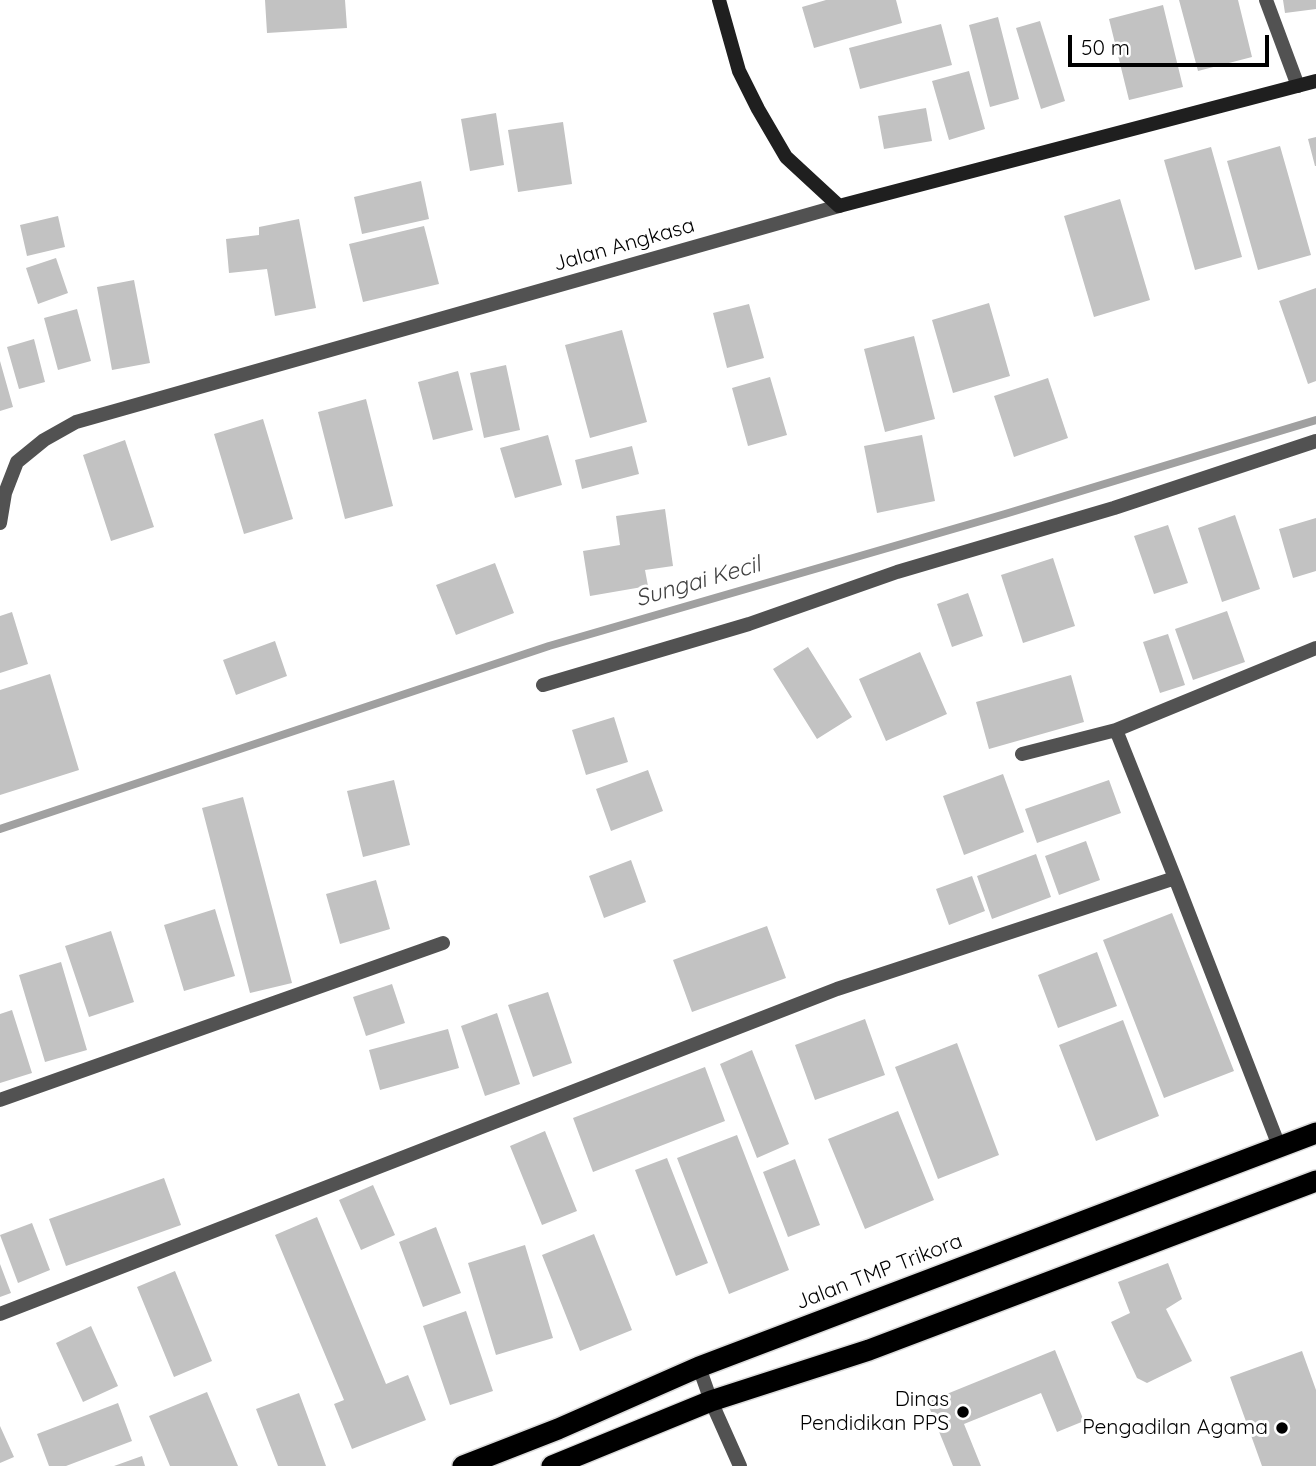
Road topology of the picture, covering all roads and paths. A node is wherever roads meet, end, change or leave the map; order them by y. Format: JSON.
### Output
{"nodes":[{"id":1,"x":719,"y":0,"type":"edge"},
{"id":2,"x":1266,"y":0,"type":"edge"},
{"id":3,"x":1316,"y":82,"type":"edge"},
{"id":4,"x":1298,"y":86,"type":"junction"},
{"id":5,"x":839,"y":206,"type":"junction"},
{"id":6,"x":1316,"y":441,"type":"edge"},
{"id":7,"x":0,"y":523,"type":"edge"},
{"id":8,"x":1316,"y":648,"type":"edge"},
{"id":9,"x":543,"y":685,"type":"dead end"},
{"id":10,"x":1116,"y":730,"type":"junction"},
{"id":11,"x":1021,"y":754,"type":"dead end"},
{"id":12,"x":1175,"y":878,"type":"junction"},
{"id":13,"x":443,"y":943,"type":"dead end"},
{"id":14,"x":0,"y":1100,"type":"edge"},
{"id":15,"x":1316,"y":1133,"type":"edge"},
{"id":16,"x":1279,"y":1146,"type":"junction"},
{"id":17,"x":1316,"y":1181,"type":"edge"},
{"id":18,"x":0,"y":1314,"type":"edge"},
{"id":19,"x":699,"y":1367,"type":"junction"},
{"id":20,"x":711,"y":1401,"type":"junction"},
{"id":21,"x":463,"y":1466,"type":"edge"},
{"id":22,"x":552,"y":1466,"type":"edge"},
{"id":23,"x":740,"y":1466,"type":"edge"}],
"edges":[{"from":1,"to":5,"type":"street"},
{"from":2,"to":4,"type":"street"},
{"from":3,"to":4,"type":"street","name":"Jalan Angkasa"},
{"from":4,"to":5,"type":"street","name":"Jalan Angkasa"},
{"from":5,"to":7,"type":"street","name":"Jalan Angkasa"},
{"from":6,"to":9,"type":"street"},
{"from":8,"to":10,"type":"street"},
{"from":10,"to":11,"type":"street"},
{"from":10,"to":12,"type":"street"},
{"from":12,"to":16,"type":"street"},
{"from":12,"to":18,"type":"street"},
{"from":13,"to":14,"type":"street"},
{"from":15,"to":16,"type":"highway","name":"Jalan TMP Trikora"},
{"from":16,"to":19,"type":"highway","name":"Jalan TMP Trikora"},
{"from":17,"to":20,"type":"highway"},
{"from":19,"to":20,"type":"street"},
{"from":19,"to":21,"type":"highway","name":"Jalan TMP Trikora"},
{"from":20,"to":22,"type":"highway"},
{"from":20,"to":23,"type":"street"}]}
